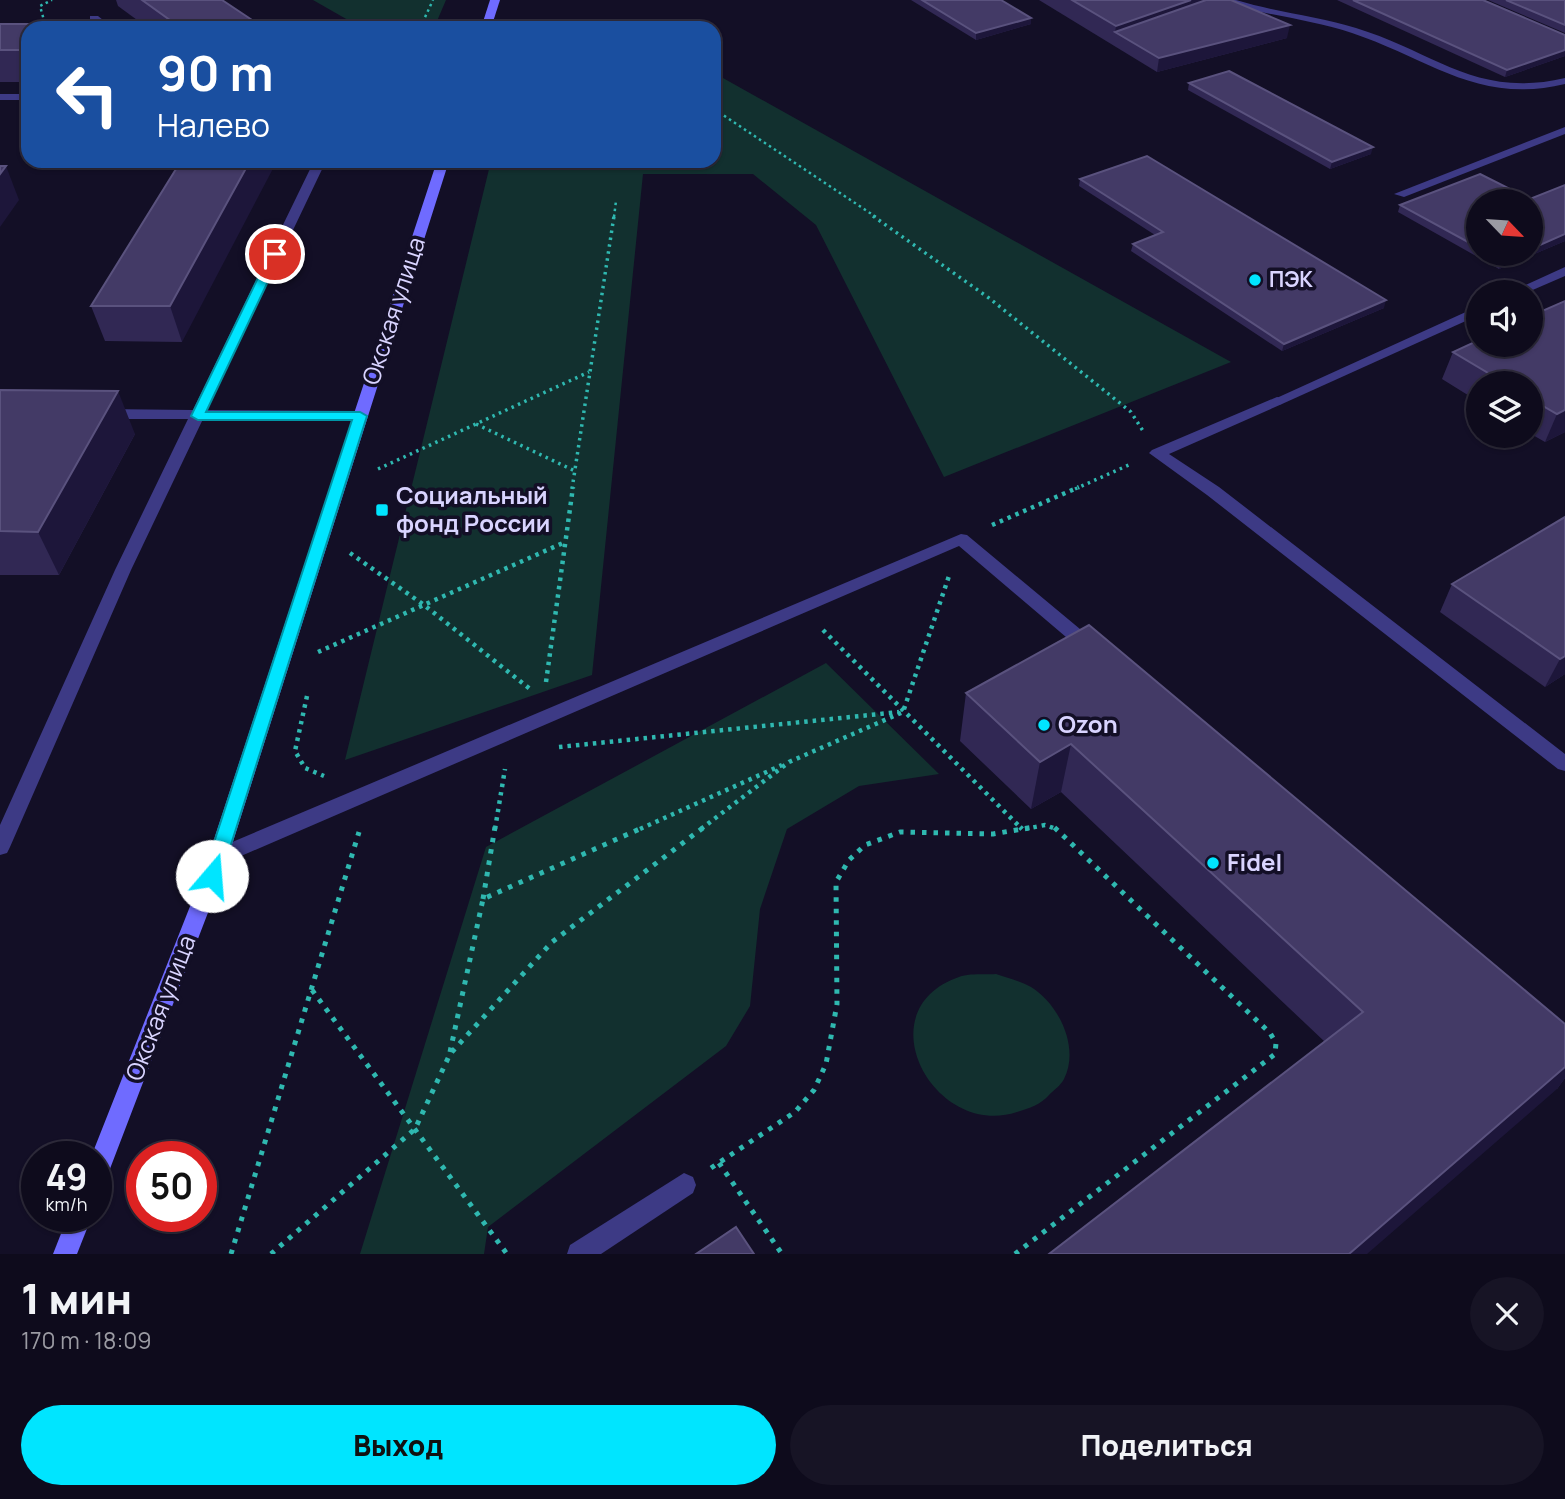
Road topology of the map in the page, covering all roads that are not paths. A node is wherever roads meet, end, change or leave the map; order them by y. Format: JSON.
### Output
{"nodes":[{"id":1,"x":495,"y":0,"type":"edge"},
{"id":2,"x":1225,"y":0,"type":"edge"},
{"id":3,"x":94,"y":18,"type":"road end"},
{"id":4,"x":98,"y":21,"type":"edge"},
{"id":5,"x":488,"y":21,"type":"edge"},
{"id":6,"x":1565,"y":81,"type":"edge"},
{"id":7,"x":0,"y":97,"type":"edge"},
{"id":8,"x":21,"y":97,"type":"edge"},
{"id":9,"x":1565,"y":130,"type":"edge"},
{"id":10,"x":317,"y":168,"type":"edge"},
{"id":11,"x":441,"y":168,"type":"edge"},
{"id":12,"x":1400,"y":194,"type":"dead end"},
{"id":13,"x":1565,"y":271,"type":"edge"},
{"id":14,"x":1543,"y":281,"type":"edge"},
{"id":15,"x":1466,"y":316,"type":"edge"},
{"id":16,"x":92,"y":414,"type":"edge"},
{"id":17,"x":198,"y":416,"type":"junction"},
{"id":18,"x":360,"y":416,"type":"junction"},
{"id":19,"x":1111,"y":666,"type":"edge"},
{"id":20,"x":1565,"y":764,"type":"edge"},
{"id":21,"x":0,"y":847,"type":"edge"},
{"id":22,"x":218,"y":858,"type":"junction"},
{"id":23,"x":109,"y":1141,"type":"edge"},
{"id":24,"x":684,"y":1185,"type":"dead end"},
{"id":25,"x":74,"y":1232,"type":"edge"},
{"id":26,"x":65,"y":1254,"type":"edge"},
{"id":27,"x":579,"y":1254,"type":"edge"}],
"edges":[{"from":1,"to":5,"type":"main road"},
{"from":2,"to":6,"type":"street"},
{"from":3,"to":4,"type":"street"},
{"from":7,"to":8,"type":"street"},
{"from":9,"to":12,"type":"street"},
{"from":10,"to":17,"type":"street"},
{"from":11,"to":18,"type":"main road","name":"Окская улица"},
{"from":13,"to":14,"type":"street"},
{"from":15,"to":20,"type":"street"},
{"from":16,"to":17,"type":"street"},
{"from":17,"to":18,"type":"street"},
{"from":17,"to":21,"type":"street"},
{"from":18,"to":22,"type":"main road","name":"Окская улица"},
{"from":19,"to":22,"type":"street"},
{"from":22,"to":23,"type":"main road","name":"Окская улица"},
{"from":24,"to":27,"type":"street"},
{"from":25,"to":26,"type":"main road"}]}
